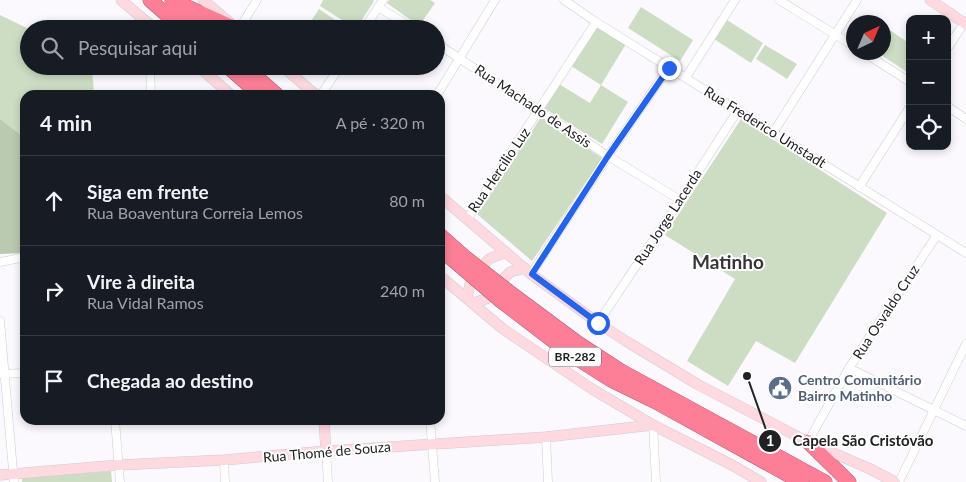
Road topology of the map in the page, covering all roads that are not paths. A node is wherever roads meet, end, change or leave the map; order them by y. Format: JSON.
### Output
{"nodes":[{"id":1,"x":121,"y":0,"type":"edge"},
{"id":2,"x":150,"y":0,"type":"edge"},
{"id":3,"x":167,"y":0,"type":"edge"},
{"id":4,"x":172,"y":0,"type":"edge"},
{"id":5,"x":203,"y":0,"type":"edge"},
{"id":6,"x":257,"y":0,"type":"edge"},
{"id":7,"x":495,"y":0,"type":"edge"},
{"id":8,"x":564,"y":0,"type":"edge"},
{"id":9,"x":735,"y":0,"type":"edge"},
{"id":10,"x":779,"y":0,"type":"edge"},
{"id":11,"x":857,"y":0,"type":"edge"},
{"id":12,"x":933,"y":1,"type":"edge"},
{"id":13,"x":380,"y":3,"type":"edge"},
{"id":14,"x":142,"y":20,"type":"edge"},
{"id":15,"x":173,"y":20,"type":"edge"},
{"id":16,"x":190,"y":20,"type":"edge"},
{"id":17,"x":217,"y":20,"type":"edge"},
{"id":18,"x":226,"y":20,"type":"edge"},
{"id":19,"x":243,"y":20,"type":"edge"},
{"id":20,"x":370,"y":20,"type":"edge"},
{"id":21,"x":402,"y":20,"type":"edge"},
{"id":22,"x":596,"y":22,"type":"junction"},
{"id":23,"x":965,"y":23,"type":"edge"},
{"id":24,"x":836,"y":35,"type":"junction"},
{"id":25,"x":846,"y":41,"type":"edge"},
{"id":26,"x":951,"y":43,"type":"edge"},
{"id":27,"x":445,"y":49,"type":"edge"},
{"id":28,"x":460,"y":58,"type":"junction"},
{"id":29,"x":876,"y":60,"type":"edge"},
{"id":30,"x":669,"y":68,"type":"junction"},
{"id":31,"x":150,"y":75,"type":"edge"},
{"id":32,"x":208,"y":75,"type":"edge"},
{"id":33,"x":237,"y":75,"type":"edge"},
{"id":34,"x":254,"y":75,"type":"edge"},
{"id":35,"x":293,"y":75,"type":"edge"},
{"id":36,"x":334,"y":75,"type":"edge"},
{"id":37,"x":686,"y":77,"type":"junction"},
{"id":38,"x":906,"y":79,"type":"edge"},
{"id":39,"x":151,"y":90,"type":"edge"},
{"id":40,"x":225,"y":90,"type":"edge"},
{"id":41,"x":254,"y":90,"type":"edge"},
{"id":42,"x":271,"y":90,"type":"edge"},
{"id":43,"x":310,"y":90,"type":"edge"},
{"id":44,"x":324,"y":90,"type":"edge"},
{"id":45,"x":440,"y":90,"type":"edge"},
{"id":46,"x":951,"y":109,"type":"edge"},
{"id":47,"x":539,"y":110,"type":"junction"},
{"id":48,"x":738,"y":110,"type":"junction"},
{"id":49,"x":906,"y":113,"type":"edge"},
{"id":50,"x":966,"y":119,"type":"edge"},
{"id":51,"x":773,"y":133,"type":"junction"},
{"id":52,"x":608,"y":156,"type":"junction"},
{"id":53,"x":859,"y":187,"type":"junction"},
{"id":54,"x":445,"y":200,"type":"edge"},
{"id":55,"x":680,"y":200,"type":"junction"},
{"id":56,"x":468,"y":218,"type":"junction"},
{"id":57,"x":937,"y":235,"type":"junction"},
{"id":58,"x":490,"y":238,"type":"junction"},
{"id":59,"x":445,"y":241,"type":"edge"},
{"id":60,"x":445,"y":252,"type":"edge"},
{"id":61,"x":966,"y":253,"type":"edge"},
{"id":62,"x":509,"y":254,"type":"junction"},
{"id":63,"x":20,"y":258,"type":"edge"},
{"id":64,"x":489,"y":259,"type":"junction"},
{"id":65,"x":462,"y":261,"type":"junction"},
{"id":66,"x":0,"y":262,"type":"edge"},
{"id":67,"x":528,"y":271,"type":"junction"},
{"id":68,"x":510,"y":272,"type":"junction"},
{"id":69,"x":445,"y":280,"type":"edge"},
{"id":70,"x":470,"y":280,"type":"junction"},
{"id":71,"x":452,"y":285,"type":"junction"},
{"id":72,"x":505,"y":296,"type":"junction"},
{"id":73,"x":486,"y":299,"type":"junction"},
{"id":74,"x":470,"y":301,"type":"junction"},
{"id":75,"x":486,"y":315,"type":"junction"},
{"id":76,"x":0,"y":321,"type":"edge"},
{"id":77,"x":598,"y":323,"type":"junction"},
{"id":78,"x":966,"y":344,"type":"edge"},
{"id":79,"x":849,"y":368,"type":"junction"},
{"id":80,"x":20,"y":373,"type":"edge"},
{"id":81,"x":3,"y":374,"type":"edge"},
{"id":82,"x":934,"y":410,"type":"junction"},
{"id":83,"x":115,"y":425,"type":"edge"},
{"id":84,"x":324,"y":425,"type":"edge"},
{"id":85,"x":430,"y":425,"type":"edge"},
{"id":86,"x":653,"y":425,"type":"junction"},
{"id":87,"x":966,"y":426,"type":"edge"},
{"id":88,"x":546,"y":437,"type":"junction"},
{"id":89,"x":808,"y":442,"type":"junction"},
{"id":90,"x":432,"y":444,"type":"junction"},
{"id":91,"x":326,"y":452,"type":"junction"},
{"id":92,"x":224,"y":460,"type":"junction"},
{"id":93,"x":119,"y":465,"type":"junction"},
{"id":94,"x":0,"y":475,"type":"edge"},
{"id":95,"x":14,"y":478,"type":"edge"},
{"id":96,"x":120,"y":482,"type":"edge"},
{"id":97,"x":225,"y":482,"type":"edge"},
{"id":98,"x":328,"y":482,"type":"edge"},
{"id":99,"x":435,"y":482,"type":"edge"},
{"id":100,"x":548,"y":482,"type":"edge"},
{"id":101,"x":656,"y":482,"type":"edge"},
{"id":102,"x":761,"y":482,"type":"edge"},
{"id":103,"x":800,"y":482,"type":"edge"},
{"id":104,"x":825,"y":482,"type":"edge"},
{"id":105,"x":849,"y":482,"type":"edge"},
{"id":106,"x":897,"y":482,"type":"edge"}],
"edges":[{"from":1,"to":14,"type":"street"},
{"from":2,"to":15,"type":"highway"},
{"from":3,"to":16,"type":"highway"},
{"from":4,"to":17,"type":"highway"},
{"from":5,"to":18,"type":"street"},
{"from":6,"to":19,"type":"street"},
{"from":7,"to":28,"type":"street"},
{"from":8,"to":22,"type":"street","name":"Rua Frederico Umstadt"},
{"from":9,"to":37,"type":"street"},
{"from":10,"to":24,"type":"street"},
{"from":11,"to":24,"type":"street"},
{"from":12,"to":23,"type":"street"},
{"from":13,"to":20,"type":"street"},
{"from":13,"to":21,"type":"street"},
{"from":22,"to":30,"type":"street","name":"Rua Frederico Umstadt"},
{"from":22,"to":47,"type":"street","name":"Rua Hercilio Luz"},
{"from":23,"to":26,"type":"street"},
{"from":24,"to":25,"type":"street"},
{"from":24,"to":51,"type":"street"},
{"from":27,"to":28,"type":"street","name":"Rua Machado de Assis"},
{"from":28,"to":45,"type":"street"},
{"from":28,"to":47,"type":"street","name":"Rua Machado de Assis"},
{"from":29,"to":38,"type":"street"},
{"from":30,"to":37,"type":"street","name":"Rua Frederico Umstadt"},
{"from":30,"to":52,"type":"street"},
{"from":31,"to":39,"type":"street"},
{"from":32,"to":40,"type":"street"},
{"from":33,"to":41,"type":"highway"},
{"from":34,"to":42,"type":"highway"},
{"from":35,"to":43,"type":"street"},
{"from":36,"to":44,"type":"street"},
{"from":37,"to":48,"type":"street","name":"Rua Frederico Umstadt"},
{"from":46,"to":50,"type":"street"},
{"from":47,"to":52,"type":"street","name":"Rua Machado de Assis"},
{"from":47,"to":56,"type":"street","name":"Rua Hercilio Luz"},
{"from":48,"to":51,"type":"street","name":"Rua Frederico Umstadt"},
{"from":48,"to":55,"type":"street","name":"Rua Jorge Lacerda"},
{"from":49,"to":53,"type":"street"},
{"from":51,"to":53,"type":"street","name":"Rua Frederico Umstadt"},
{"from":52,"to":55,"type":"street","name":"Rua Machado de Assis"},
{"from":52,"to":67,"type":"street"},
{"from":53,"to":57,"type":"street","name":"Rua Frederico Umstadt"},
{"from":54,"to":56,"type":"street"},
{"from":55,"to":77,"type":"street","name":"Rua Jorge Lacerda"},
{"from":56,"to":58,"type":"street"},
{"from":57,"to":61,"type":"street","name":"Rua Frederico Umstadt"},
{"from":57,"to":79,"type":"street","name":"Rua Osvaldo Cruz"},
{"from":58,"to":62,"type":"street"},
{"from":58,"to":64,"type":"street"},
{"from":59,"to":65,"type":"highway","number":"BR-282"},
{"from":60,"to":65,"type":"highway","number":"BR-282"},
{"from":62,"to":64,"type":"street"},
{"from":62,"to":67,"type":"street"},
{"from":62,"to":68,"type":"street"},
{"from":63,"to":66,"type":"street"},
{"from":64,"to":70,"type":"street"},
{"from":65,"to":72,"type":"highway","number":"BR-282","bridge":true},
{"from":67,"to":68,"type":"street"},
{"from":67,"to":77,"type":"street"},
{"from":68,"to":73,"type":"street"},
{"from":69,"to":71,"type":"street"},
{"from":70,"to":71,"type":"street"},
{"from":70,"to":74,"type":"street"},
{"from":71,"to":74,"type":"street"},
{"from":72,"to":103,"type":"highway","number":"BR-282"},
{"from":72,"to":104,"type":"highway","number":"BR-282"},
{"from":73,"to":74,"type":"street"},
{"from":73,"to":75,"type":"street"},
{"from":74,"to":75,"type":"street"},
{"from":75,"to":86,"type":"street"},
{"from":76,"to":81,"type":"street"},
{"from":77,"to":89,"type":"street"},
{"from":78,"to":82,"type":"street"},
{"from":79,"to":82,"type":"street"},
{"from":79,"to":89,"type":"street","name":"Rua Osvaldo Cruz"},
{"from":80,"to":81,"type":"street"},
{"from":81,"to":95,"type":"street"},
{"from":82,"to":87,"type":"street"},
{"from":82,"to":106,"type":"street"},
{"from":83,"to":93,"type":"street"},
{"from":84,"to":91,"type":"street"},
{"from":85,"to":90,"type":"street"},
{"from":86,"to":88,"type":"street","name":"Rua Thomé de Souza"},
{"from":86,"to":101,"type":"street"},
{"from":86,"to":102,"type":"street"},
{"from":88,"to":90,"type":"street","name":"Rua Thomé de Souza"},
{"from":88,"to":100,"type":"street"},
{"from":89,"to":105,"type":"highway"},
{"from":89,"to":106,"type":"street"},
{"from":90,"to":91,"type":"street","name":"Rua Thomé de Souza"},
{"from":90,"to":99,"type":"street"},
{"from":91,"to":92,"type":"street","name":"Rua Thomé de Souza"},
{"from":91,"to":98,"type":"street"},
{"from":92,"to":93,"type":"street","name":"Rua Thomé de Souza"},
{"from":92,"to":97,"type":"street"},
{"from":93,"to":95,"type":"street","name":"Rua Thomé de Souza"},
{"from":93,"to":96,"type":"street"},
{"from":94,"to":95,"type":"street","name":"Rua Thomé de Souza"}]}
